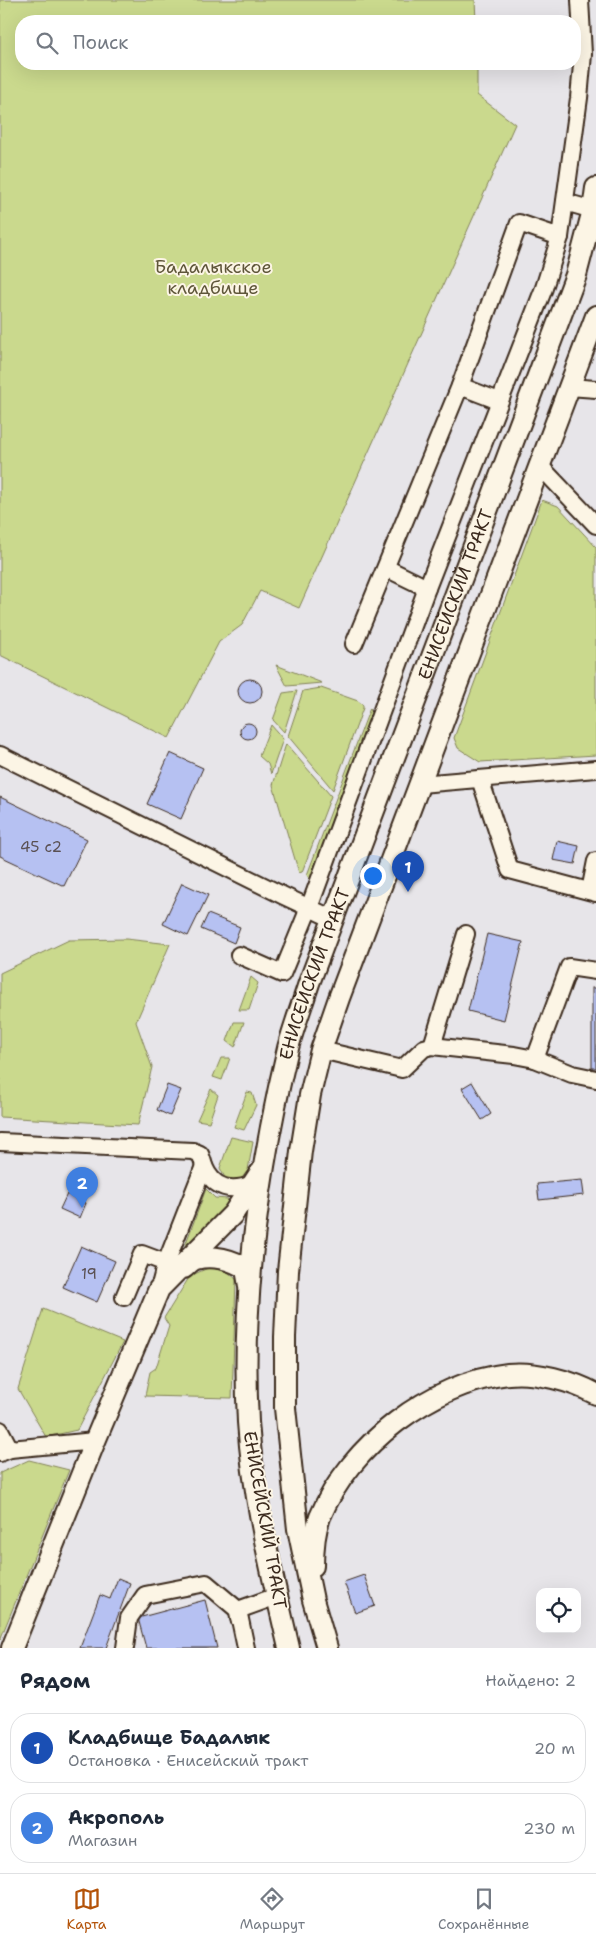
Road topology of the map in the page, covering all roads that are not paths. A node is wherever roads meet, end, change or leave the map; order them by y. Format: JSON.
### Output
{"nodes":[{"id":1,"x":580,"y":0,"type":"edge"},
{"id":2,"x":581,"y":15,"type":"edge"},
{"id":3,"x":581,"y":18,"type":"edge"},
{"id":4,"x":596,"y":188,"type":"edge"},
{"id":5,"x":565,"y":202,"type":"junction"},
{"id":6,"x":592,"y":210,"type":"junction"},
{"id":7,"x":560,"y":237,"type":"junction"},
{"id":8,"x":596,"y":316,"type":"edge"},
{"id":9,"x":460,"y":386,"type":"junction"},
{"id":10,"x":569,"y":387,"type":"junction"},
{"id":11,"x":596,"y":389,"type":"edge"},
{"id":12,"x":499,"y":401,"type":"junction"},
{"id":13,"x":539,"y":465,"type":"junction"},
{"id":14,"x":596,"y":525,"type":"edge"},
{"id":15,"x":386,"y":568,"type":"junction"},
{"id":16,"x":426,"y":588,"type":"junction"},
{"id":17,"x":354,"y":644,"type":"dead end"},
{"id":18,"x":0,"y":755,"type":"edge"},
{"id":19,"x":596,"y":769,"type":"edge"},
{"id":20,"x":480,"y":779,"type":"junction"},
{"id":21,"x":420,"y":784,"type":"junction"},
{"id":22,"x":596,"y":861,"type":"edge"},
{"id":23,"x":593,"y":892,"type":"edge"},
{"id":24,"x":309,"y":908,"type":"junction"},
{"id":25,"x":333,"y":919,"type":"junction"},
{"id":26,"x":364,"y":931,"type":"junction"},
{"id":27,"x":466,"y":934,"type":"dead end"},
{"id":28,"x":239,"y":955,"type":"dead end"},
{"id":29,"x":596,"y":972,"type":"edge"},
{"id":30,"x":432,"y":1046,"type":"junction"},
{"id":31,"x":321,"y":1050,"type":"junction"},
{"id":32,"x":535,"y":1059,"type":"junction"},
{"id":33,"x":596,"y":1079,"type":"edge"},
{"id":34,"x":0,"y":1142,"type":"edge"},
{"id":35,"x":264,"y":1165,"type":"junction"},
{"id":36,"x":204,"y":1166,"type":"junction"},
{"id":37,"x":253,"y":1184,"type":"junction"},
{"id":38,"x":166,"y":1263,"type":"junction"},
{"id":39,"x":159,"y":1289,"type":"junction"},
{"id":40,"x":250,"y":1290,"type":"junction"},
{"id":41,"x":124,"y":1297,"type":"dead end"},
{"id":42,"x":596,"y":1394,"type":"edge"},
{"id":43,"x":0,"y":1430,"type":"edge"},
{"id":44,"x":95,"y":1441,"type":"junction"},
{"id":45,"x":5,"y":1451,"type":"edge"},
{"id":46,"x":277,"y":1596,"type":"junction"},
{"id":47,"x":313,"y":1600,"type":"junction"},
{"id":48,"x":238,"y":1610,"type":"junction"},
{"id":49,"x":12,"y":1648,"type":"edge"},
{"id":50,"x":125,"y":1648,"type":"edge"},
{"id":51,"x":246,"y":1648,"type":"edge"},
{"id":52,"x":289,"y":1648,"type":"edge"},
{"id":53,"x":327,"y":1648,"type":"edge"}],
"edges":[{"from":1,"to":2,"type":"street"},
{"from":3,"to":5,"type":"street"},
{"from":4,"to":6,"type":"main road","name":"ЕНИСЕЙСКИЙ ТРАКТ"},
{"from":5,"to":6,"type":"street"},
{"from":5,"to":7,"type":"street"},
{"from":6,"to":25,"type":"main road","name":"ЕНИСЕЙСКИЙ ТРАКТ"},
{"from":7,"to":9,"type":"street"},
{"from":7,"to":12,"type":"street"},
{"from":8,"to":10,"type":"main road","name":"ЕНИСЕЙСКИЙ ТРАКТ"},
{"from":9,"to":12,"type":"street"},
{"from":9,"to":15,"type":"street"},
{"from":10,"to":11,"type":"street"},
{"from":10,"to":13,"type":"main road","name":"ЕНИСЕЙСКИЙ ТРАКТ"},
{"from":12,"to":16,"type":"street"},
{"from":13,"to":14,"type":"street"},
{"from":13,"to":21,"type":"main road","name":"ЕНИСЕЙСКИЙ ТРАКТ"},
{"from":15,"to":16,"type":"street"},
{"from":15,"to":17,"type":"street"},
{"from":16,"to":24,"type":"street"},
{"from":18,"to":24,"type":"street"},
{"from":19,"to":20,"type":"street"},
{"from":20,"to":21,"type":"street"},
{"from":20,"to":23,"type":"street"},
{"from":21,"to":26,"type":"main road","name":"ЕНИСЕЙСКИЙ ТРАКТ"},
{"from":22,"to":23,"type":"street"},
{"from":24,"to":25,"type":"street"},
{"from":24,"to":28,"type":"street"},
{"from":25,"to":26,"type":"main road"},
{"from":25,"to":35,"type":"main road","name":"ЕНИСЕЙСКИЙ ТРАКТ"},
{"from":26,"to":31,"type":"main road","name":"ЕНИСЕЙСКИЙ ТРАКТ"},
{"from":27,"to":30,"type":"street"},
{"from":29,"to":32,"type":"street"},
{"from":30,"to":31,"type":"street"},
{"from":30,"to":32,"type":"street"},
{"from":31,"to":47,"type":"main road","name":"ЕНИСЕЙСКИЙ ТРАКТ"},
{"from":32,"to":33,"type":"street"},
{"from":34,"to":36,"type":"street"},
{"from":35,"to":37,"type":"main road"},
{"from":35,"to":40,"type":"main road","name":"ЕНИСЕЙСКИЙ ТРАКТ"},
{"from":36,"to":37,"type":"street"},
{"from":36,"to":38,"type":"street"},
{"from":37,"to":39,"type":"main road"},
{"from":38,"to":39,"type":"street"},
{"from":38,"to":41,"type":"street"},
{"from":39,"to":40,"type":"main road"},
{"from":39,"to":44,"type":"main road"},
{"from":40,"to":46,"type":"main road","name":"ЕНИСЕЙСКИЙ ТРАКТ"},
{"from":42,"to":47,"type":"main road"},
{"from":43,"to":45,"type":"street"},
{"from":44,"to":45,"type":"street"},
{"from":44,"to":49,"type":"main road"},
{"from":46,"to":48,"type":"street"},
{"from":46,"to":52,"type":"main road","name":"ЕНИСЕЙСКИЙ ТРАКТ"},
{"from":47,"to":53,"type":"main road","name":"ЕНИСЕЙСКИЙ ТРАКТ"},
{"from":48,"to":50,"type":"street"},
{"from":48,"to":51,"type":"street"}]}
